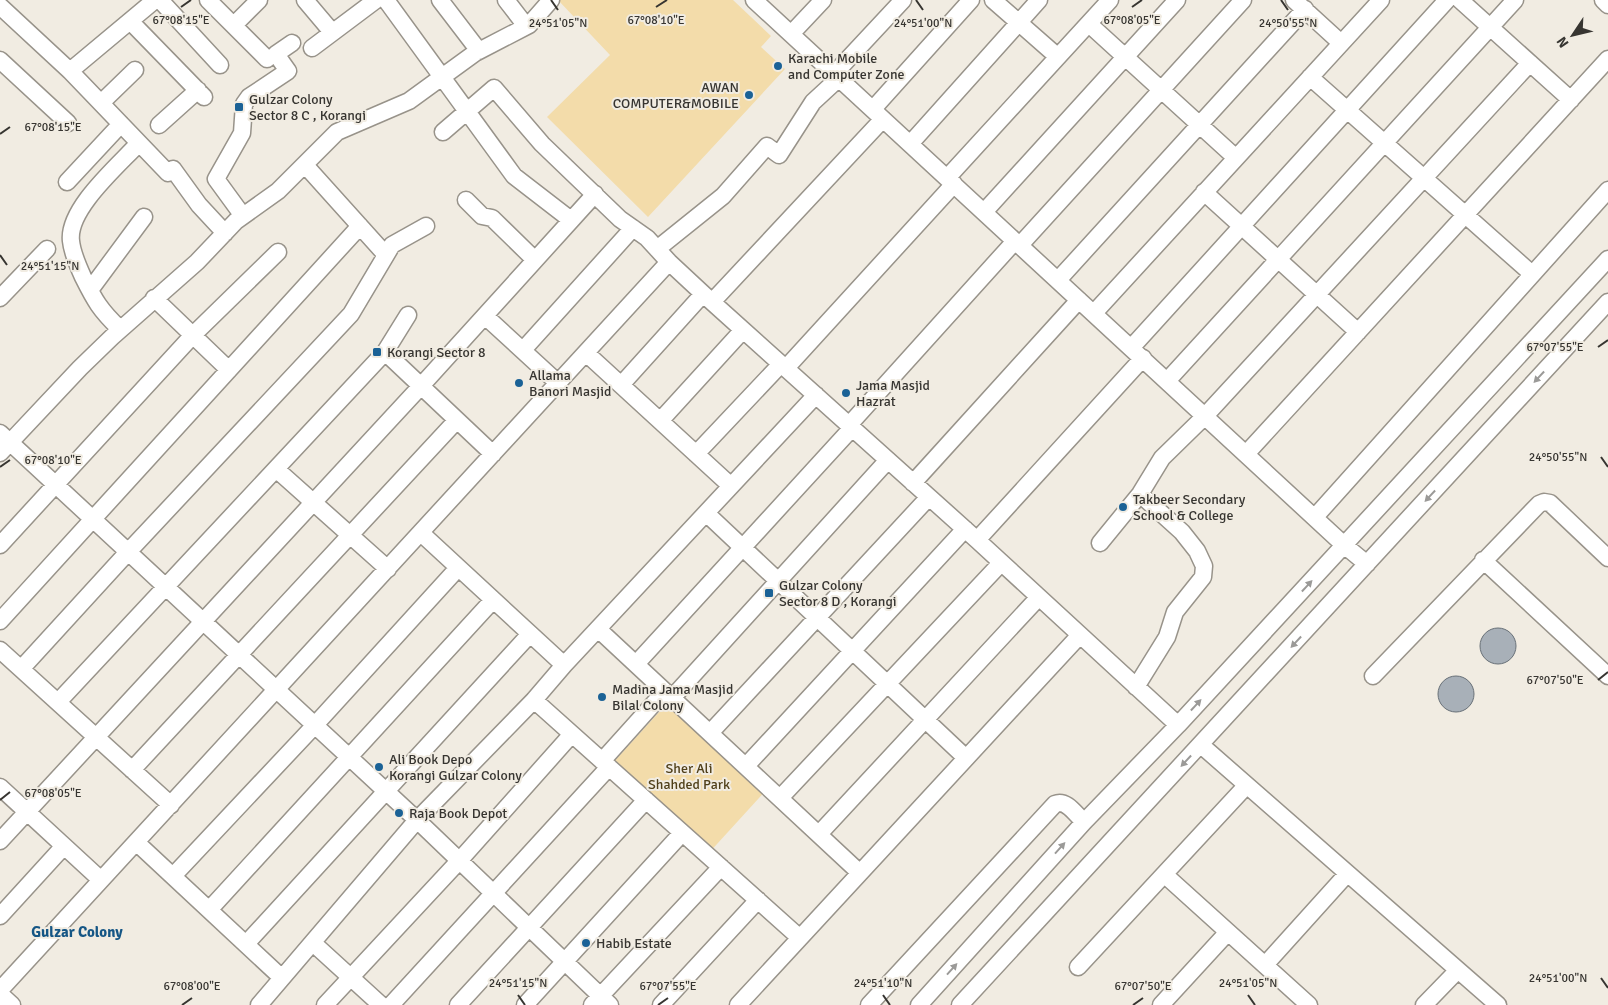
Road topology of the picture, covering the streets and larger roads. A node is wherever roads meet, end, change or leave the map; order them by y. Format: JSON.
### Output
{"nodes":[{"id":1,"x":155,"y":0,"type":"edge"},
{"id":2,"x":160,"y":0,"type":"edge"},
{"id":3,"x":208,"y":0,"type":"edge"},
{"id":4,"x":259,"y":0,"type":"edge"},
{"id":5,"x":305,"y":0,"type":"edge"},
{"id":6,"x":376,"y":0,"type":"edge"},
{"id":7,"x":386,"y":0,"type":"edge"},
{"id":8,"x":440,"y":0,"type":"edge"},
{"id":9,"x":506,"y":0,"type":"edge"},
{"id":10,"x":552,"y":0,"type":"edge"},
{"id":11,"x":754,"y":0,"type":"edge"},
{"id":12,"x":823,"y":0,"type":"edge"},
{"id":13,"x":903,"y":0,"type":"edge"},
{"id":14,"x":971,"y":0,"type":"edge"},
{"id":15,"x":993,"y":0,"type":"edge"},
{"id":16,"x":1039,"y":0,"type":"edge"},
{"id":17,"x":1110,"y":0,"type":"edge"},
{"id":18,"x":1177,"y":0,"type":"edge"},
{"id":19,"x":1243,"y":0,"type":"edge"},
{"id":20,"x":1381,"y":0,"type":"edge"},
{"id":21,"x":1447,"y":0,"type":"edge"},
{"id":22,"x":1460,"y":0,"type":"edge"},
{"id":23,"x":1515,"y":0,"type":"edge"},
{"id":24,"x":1603,"y":0,"type":"edge"},
{"id":25,"x":1299,"y":5,"type":"edge"},
{"id":26,"x":1608,"y":5,"type":"edge"},
{"id":27,"x":0,"y":6,"type":"edge"},
{"id":28,"x":357,"y":6,"type":"edge"},
{"id":29,"x":130,"y":21,"type":"junction"},
{"id":30,"x":1018,"y":23,"type":"junction"},
{"id":31,"x":1089,"y":24,"type":"junction"},
{"id":32,"x":234,"y":25,"type":"junction"},
{"id":33,"x":526,"y":26,"type":"junction"},
{"id":34,"x":1490,"y":27,"type":"junction"},
{"id":35,"x":332,"y":32,"type":"junction"},
{"id":36,"x":791,"y":34,"type":"junction"},
{"id":37,"x":292,"y":43,"type":"dead end"},
{"id":38,"x":1341,"y":43,"type":"junction"},
{"id":39,"x":312,"y":48,"type":"dead end"},
{"id":40,"x":479,"y":51,"type":"junction"},
{"id":41,"x":1125,"y":57,"type":"junction"},
{"id":42,"x":1058,"y":58,"type":"junction"},
{"id":43,"x":267,"y":59,"type":"dead end"},
{"id":44,"x":1608,"y":59,"type":"edge"},
{"id":45,"x":0,"y":60,"type":"edge"},
{"id":46,"x":1530,"y":63,"type":"junction"},
{"id":47,"x":220,"y":65,"type":"dead end"},
{"id":48,"x":135,"y":70,"type":"dead end"},
{"id":49,"x":70,"y":71,"type":"junction"},
{"id":50,"x":837,"y":76,"type":"junction"},
{"id":51,"x":442,"y":77,"type":"junction"},
{"id":52,"x":1310,"y":77,"type":"junction"},
{"id":53,"x":1161,"y":90,"type":"junction"},
{"id":54,"x":1571,"y":100,"type":"junction"},
{"id":55,"x":101,"y":103,"type":"junction"},
{"id":56,"x":1347,"y":110,"type":"junction"},
{"id":57,"x":468,"y":112,"type":"junction"},
{"id":58,"x":878,"y":114,"type":"junction"},
{"id":59,"x":68,"y":124,"type":"dead end"},
{"id":60,"x":121,"y":124,"type":"junction"},
{"id":61,"x":159,"y":125,"type":"dead end"},
{"id":62,"x":1200,"y":125,"type":"junction"},
{"id":63,"x":443,"y":132,"type":"dead end"},
{"id":64,"x":140,"y":143,"type":"junction"},
{"id":65,"x":1384,"y":143,"type":"junction"},
{"id":66,"x":910,"y":144,"type":"junction"},
{"id":67,"x":1236,"y":158,"type":"junction"},
{"id":68,"x":305,"y":165,"type":"junction"},
{"id":69,"x":1424,"y":178,"type":"junction"},
{"id":70,"x":951,"y":181,"type":"junction"},
{"id":71,"x":67,"y":182,"type":"dead end"},
{"id":72,"x":1608,"y":190,"type":"edge"},
{"id":73,"x":1204,"y":192,"type":"junction"},
{"id":74,"x":595,"y":194,"type":"junction"},
{"id":75,"x":466,"y":200,"type":"dead end"},
{"id":76,"x":984,"y":212,"type":"junction"},
{"id":77,"x":1465,"y":215,"type":"junction"},
{"id":78,"x":243,"y":216,"type":"junction"},
{"id":79,"x":144,"y":217,"type":"dead end"},
{"id":80,"x":571,"y":220,"type":"junction"},
{"id":81,"x":360,"y":226,"type":"junction"},
{"id":82,"x":426,"y":226,"type":"dead end"},
{"id":83,"x":1241,"y":226,"type":"junction"},
{"id":84,"x":633,"y":228,"type":"junction"},
{"id":85,"x":225,"y":233,"type":"junction"},
{"id":86,"x":1018,"y":243,"type":"junction"},
{"id":87,"x":47,"y":249,"type":"dead end"},
{"id":88,"x":657,"y":249,"type":"junction"},
{"id":89,"x":278,"y":252,"type":"dead end"},
{"id":90,"x":386,"y":255,"type":"junction"},
{"id":91,"x":1608,"y":259,"type":"edge"},
{"id":92,"x":535,"y":260,"type":"junction"},
{"id":93,"x":1278,"y":260,"type":"junction"},
{"id":94,"x":669,"y":262,"type":"junction"},
{"id":95,"x":1532,"y":274,"type":"junction"},
{"id":96,"x":1058,"y":280,"type":"junction"},
{"id":97,"x":90,"y":290,"type":"junction"},
{"id":98,"x":1317,"y":295,"type":"junction"},
{"id":99,"x":0,"y":298,"type":"edge"},
{"id":100,"x":154,"y":298,"type":"junction"},
{"id":101,"x":708,"y":298,"type":"junction"},
{"id":102,"x":1079,"y":300,"type":"junction"},
{"id":103,"x":1608,"y":302,"type":"edge"},
{"id":104,"x":1094,"y":313,"type":"junction"},
{"id":105,"x":408,"y":315,"type":"dead end"},
{"id":106,"x":485,"y":316,"type":"junction"},
{"id":107,"x":120,"y":329,"type":"junction"},
{"id":108,"x":743,"y":330,"type":"junction"},
{"id":109,"x":1358,"y":332,"type":"junction"},
{"id":110,"x":192,"y":335,"type":"junction"},
{"id":111,"x":523,"y":350,"type":"junction"},
{"id":112,"x":386,"y":352,"type":"junction"},
{"id":113,"x":586,"y":353,"type":"junction"},
{"id":114,"x":1137,"y":353,"type":"junction"},
{"id":115,"x":783,"y":366,"type":"junction"},
{"id":116,"x":229,"y":370,"type":"junction"},
{"id":117,"x":1167,"y":381,"type":"junction"},
{"id":118,"x":558,"y":383,"type":"junction"},
{"id":119,"x":621,"y":385,"type":"junction"},
{"id":120,"x":421,"y":386,"type":"junction"},
{"id":121,"x":816,"y":395,"type":"junction"},
{"id":122,"x":1205,"y":416,"type":"junction"},
{"id":123,"x":457,"y":420,"type":"junction"},
{"id":124,"x":660,"y":421,"type":"junction"},
{"id":125,"x":851,"y":427,"type":"junction"},
{"id":126,"x":3,"y":443,"type":"edge"},
{"id":127,"x":493,"y":454,"type":"junction"},
{"id":128,"x":696,"y":454,"type":"junction"},
{"id":129,"x":1246,"y":454,"type":"junction"},
{"id":130,"x":888,"y":460,"type":"junction"},
{"id":131,"x":276,"y":469,"type":"junction"},
{"id":132,"x":913,"y":483,"type":"junction"},
{"id":133,"x":55,"y":484,"type":"junction"},
{"id":134,"x":731,"y":486,"type":"junction"},
{"id":135,"x":1140,"y":494,"type":"junction"},
{"id":136,"x":929,"y":497,"type":"junction"},
{"id":137,"x":313,"y":502,"type":"junction"},
{"id":138,"x":706,"y":513,"type":"junction"},
{"id":139,"x":1315,"y":518,"type":"junction"},
{"id":140,"x":93,"y":519,"type":"junction"},
{"id":141,"x":421,"y":533,"type":"junction"},
{"id":142,"x":350,"y":535,"type":"junction"},
{"id":143,"x":971,"y":535,"type":"junction"},
{"id":144,"x":1100,"y":543,"type":"dead end"},
{"id":145,"x":0,"y":545,"type":"edge"},
{"id":146,"x":1344,"y":545,"type":"junction"},
{"id":147,"x":743,"y":548,"type":"junction"},
{"id":148,"x":128,"y":552,"type":"junction"},
{"id":149,"x":1608,"y":558,"type":"edge"},
{"id":150,"x":1483,"y":560,"type":"junction"},
{"id":151,"x":1001,"y":563,"type":"junction"},
{"id":152,"x":1367,"y":564,"type":"junction"},
{"id":153,"x":458,"y":568,"type":"junction"},
{"id":154,"x":388,"y":569,"type":"junction"},
{"id":155,"x":778,"y":581,"type":"junction"},
{"id":156,"x":166,"y":587,"type":"junction"},
{"id":157,"x":1039,"y":597,"type":"junction"},
{"id":158,"x":493,"y":600,"type":"junction"},
{"id":159,"x":817,"y":618,"type":"junction"},
{"id":160,"x":0,"y":621,"type":"edge"},
{"id":161,"x":202,"y":621,"type":"junction"},
{"id":162,"x":598,"y":629,"type":"junction"},
{"id":163,"x":530,"y":634,"type":"junction"},
{"id":164,"x":1080,"y":635,"type":"junction"},
{"id":165,"x":0,"y":650,"type":"edge"},
{"id":166,"x":852,"y":651,"type":"junction"},
{"id":167,"x":239,"y":656,"type":"junction"},
{"id":168,"x":636,"y":664,"type":"junction"},
{"id":169,"x":564,"y":665,"type":"junction"},
{"id":170,"x":21,"y":669,"type":"junction"},
{"id":171,"x":1374,"y":676,"type":"dead end"},
{"id":172,"x":1608,"y":676,"type":"edge"},
{"id":173,"x":887,"y":684,"type":"junction"},
{"id":174,"x":1136,"y":687,"type":"junction"},
{"id":175,"x":276,"y":690,"type":"junction"},
{"id":176,"x":668,"y":694,"type":"junction"},
{"id":177,"x":534,"y":700,"type":"junction"},
{"id":178,"x":58,"y":702,"type":"junction"},
{"id":179,"x":925,"y":720,"type":"junction"},
{"id":180,"x":315,"y":725,"type":"junction"},
{"id":181,"x":1178,"y":725,"type":"junction"},
{"id":182,"x":710,"y":733,"type":"junction"},
{"id":183,"x":572,"y":734,"type":"junction"},
{"id":184,"x":96,"y":737,"type":"junction"},
{"id":185,"x":1201,"y":745,"type":"junction"},
{"id":186,"x":349,"y":758,"type":"junction"},
{"id":187,"x":966,"y":758,"type":"junction"},
{"id":188,"x":606,"y":764,"type":"junction"},
{"id":189,"x":746,"y":766,"type":"junction"},
{"id":190,"x":132,"y":770,"type":"junction"},
{"id":191,"x":0,"y":786,"type":"edge"},
{"id":192,"x":1246,"y":786,"type":"junction"},
{"id":193,"x":386,"y":792,"type":"junction"},
{"id":194,"x":780,"y":798,"type":"junction"},
{"id":195,"x":646,"y":800,"type":"junction"},
{"id":196,"x":171,"y":805,"type":"junction"},
{"id":197,"x":27,"y":812,"type":"junction"},
{"id":198,"x":1081,"y":819,"type":"junction"},
{"id":199,"x":416,"y":820,"type":"junction"},
{"id":200,"x":682,"y":833,"type":"junction"},
{"id":201,"x":819,"y":834,"type":"junction"},
{"id":202,"x":0,"y":840,"type":"edge"},
{"id":203,"x":136,"y":842,"type":"junction"},
{"id":204,"x":64,"y":846,"type":"junction"},
{"id":205,"x":459,"y":861,"type":"junction"},
{"id":206,"x":721,"y":867,"type":"junction"},
{"id":207,"x":860,"y":873,"type":"junction"},
{"id":208,"x":1347,"y":874,"type":"junction"},
{"id":209,"x":1165,"y":875,"type":"junction"},
{"id":210,"x":173,"y":876,"type":"junction"},
{"id":211,"x":101,"y":880,"type":"junction"},
{"id":212,"x":492,"y":893,"type":"junction"},
{"id":213,"x":758,"y":900,"type":"junction"},
{"id":214,"x":209,"y":910,"type":"junction"},
{"id":215,"x":0,"y":916,"type":"edge"},
{"id":216,"x":528,"y":928,"type":"junction"},
{"id":217,"x":1228,"y":932,"type":"junction"},
{"id":218,"x":800,"y":938,"type":"junction"},
{"id":219,"x":313,"y":943,"type":"junction"},
{"id":220,"x":246,"y":944,"type":"junction"},
{"id":221,"x":565,"y":962,"type":"junction"},
{"id":222,"x":1265,"y":965,"type":"junction"},
{"id":223,"x":1078,"y":967,"type":"dead end"},
{"id":224,"x":1458,"y":970,"type":"junction"},
{"id":225,"x":350,"y":977,"type":"junction"},
{"id":226,"x":282,"y":978,"type":"junction"},
{"id":227,"x":0,"y":992,"type":"edge"},
{"id":228,"x":601,"y":1002,"type":"edge"},
{"id":229,"x":12,"y":1005,"type":"edge"},
{"id":230,"x":259,"y":1005,"type":"edge"},
{"id":231,"x":325,"y":1005,"type":"edge"},
{"id":232,"x":381,"y":1005,"type":"edge"},
{"id":233,"x":391,"y":1005,"type":"edge"},
{"id":234,"x":458,"y":1005,"type":"edge"},
{"id":235,"x":525,"y":1005,"type":"edge"},
{"id":236,"x":661,"y":1005,"type":"edge"},
{"id":237,"x":738,"y":1005,"type":"edge"},
{"id":238,"x":869,"y":1005,"type":"edge"},
{"id":239,"x":919,"y":1005,"type":"edge"},
{"id":240,"x":960,"y":1005,"type":"edge"},
{"id":241,"x":1161,"y":1005,"type":"edge"},
{"id":242,"x":1309,"y":1005,"type":"edge"},
{"id":243,"x":1424,"y":1005,"type":"edge"},
{"id":244,"x":1498,"y":1005,"type":"edge"}],
"edges":[{"from":1,"to":29,"type":"street"},
{"from":2,"to":47,"type":"street"},
{"from":3,"to":32,"type":"street"},
{"from":4,"to":32,"type":"street"},
{"from":5,"to":35,"type":"street"},
{"from":6,"to":28,"type":"street"},
{"from":7,"to":51,"type":"street"},
{"from":8,"to":40,"type":"street"},
{"from":9,"to":33,"type":"street"},
{"from":10,"to":33,"type":"street"},
{"from":11,"to":36,"type":"street"},
{"from":12,"to":36,"type":"street"},
{"from":13,"to":50,"type":"street"},
{"from":14,"to":58,"type":"street"},
{"from":15,"to":30,"type":"street"},
{"from":16,"to":30,"type":"street"},
{"from":17,"to":31,"type":"street"},
{"from":18,"to":41,"type":"street"},
{"from":19,"to":53,"type":"street"},
{"from":20,"to":38,"type":"street"},
{"from":21,"to":56,"type":"street"},
{"from":22,"to":34,"type":"street"},
{"from":23,"to":34,"type":"street"},
{"from":24,"to":26,"type":"street"},
{"from":25,"to":38,"type":"street"},
{"from":25,"to":62,"type":"street"},
{"from":27,"to":49,"type":"street"},
{"from":28,"to":35,"type":"street"},
{"from":29,"to":49,"type":"street"},
{"from":29,"to":61,"type":"street"},
{"from":30,"to":42,"type":"street"},
{"from":30,"to":66,"type":"street"},
{"from":31,"to":41,"type":"street"},
{"from":31,"to":42,"type":"street"},
{"from":32,"to":43,"type":"street"},
{"from":33,"to":40,"type":"street"},
{"from":34,"to":46,"type":"street"},
{"from":34,"to":65,"type":"street"},
{"from":35,"to":39,"type":"street"},
{"from":36,"to":50,"type":"street"},
{"from":37,"to":78,"type":"street"},
{"from":38,"to":52,"type":"street"},
{"from":40,"to":51,"type":"street"},
{"from":41,"to":53,"type":"street"},
{"from":41,"to":76,"type":"street"},
{"from":42,"to":70,"type":"street"},
{"from":44,"to":54,"type":"street"},
{"from":45,"to":59,"type":"street"},
{"from":46,"to":54,"type":"street"},
{"from":46,"to":69,"type":"street"},
{"from":48,"to":55,"type":"street"},
{"from":49,"to":55,"type":"street"},
{"from":50,"to":58,"type":"street"},
{"from":50,"to":88,"type":"street"},
{"from":51,"to":57,"type":"street"},
{"from":51,"to":68,"type":"street"},
{"from":52,"to":56,"type":"street"},
{"from":52,"to":67,"type":"street"},
{"from":53,"to":62,"type":"street"},
{"from":53,"to":86,"type":"street"},
{"from":54,"to":77,"type":"street"},
{"from":55,"to":60,"type":"street"},
{"from":56,"to":65,"type":"street"},
{"from":56,"to":83,"type":"street"},
{"from":57,"to":63,"type":"street"},
{"from":57,"to":74,"type":"street"},
{"from":57,"to":80,"type":"street"},
{"from":58,"to":66,"type":"street"},
{"from":58,"to":101,"type":"street"},
{"from":60,"to":64,"type":"street"},
{"from":60,"to":71,"type":"street"},
{"from":62,"to":67,"type":"street"},
{"from":62,"to":96,"type":"street"},
{"from":64,"to":85,"type":"street"},
{"from":64,"to":97,"type":"street"},
{"from":65,"to":69,"type":"street"},
{"from":65,"to":93,"type":"street"},
{"from":66,"to":70,"type":"street"},
{"from":67,"to":73,"type":"street"},
{"from":68,"to":78,"type":"street"},
{"from":68,"to":81,"type":"street"},
{"from":69,"to":77,"type":"street"},
{"from":69,"to":98,"type":"street"},
{"from":70,"to":76,"type":"street"},
{"from":70,"to":115,"type":"street"},
{"from":72,"to":95,"type":"street"},
{"from":73,"to":83,"type":"street"},
{"from":73,"to":104,"type":"street"},
{"from":74,"to":80,"type":"street"},
{"from":74,"to":84,"type":"street"},
{"from":75,"to":92,"type":"street"},
{"from":76,"to":86,"type":"street"},
{"from":77,"to":95,"type":"street"},
{"from":77,"to":109,"type":"street"},
{"from":78,"to":85,"type":"street"},
{"from":79,"to":97,"type":"street"},
{"from":80,"to":92,"type":"street"},
{"from":81,"to":90,"type":"street"},
{"from":81,"to":116,"type":"street"},
{"from":82,"to":90,"type":"street"},
{"from":83,"to":93,"type":"street"},
{"from":83,"to":114,"type":"street"},
{"from":84,"to":88,"type":"street"},
{"from":84,"to":111,"type":"street"},
{"from":85,"to":100,"type":"street"},
{"from":86,"to":96,"type":"street"},
{"from":86,"to":125,"type":"street"},
{"from":87,"to":99,"type":"street"},
{"from":88,"to":94,"type":"street"},
{"from":89,"to":110,"type":"street"},
{"from":90,"to":148,"type":"street"},
{"from":91,"to":146,"type":"street"},
{"from":92,"to":106,"type":"street"},
{"from":93,"to":98,"type":"street"},
{"from":93,"to":117,"type":"street"},
{"from":94,"to":101,"type":"street"},
{"from":94,"to":113,"type":"street"},
{"from":95,"to":139,"type":"street"},
{"from":96,"to":102,"type":"street"},
{"from":97,"to":107,"type":"street"},
{"from":98,"to":109,"type":"street"},
{"from":98,"to":122,"type":"street"},
{"from":100,"to":107,"type":"street"},
{"from":100,"to":110,"type":"street"},
{"from":101,"to":108,"type":"street"},
{"from":101,"to":119,"type":"street"},
{"from":102,"to":104,"type":"street"},
{"from":102,"to":132,"type":"street"},
{"from":103,"to":152,"type":"street","one_way":true},
{"from":104,"to":114,"type":"street"},
{"from":105,"to":112,"type":"street"},
{"from":106,"to":111,"type":"street"},
{"from":106,"to":120,"type":"street"},
{"from":107,"to":126,"type":"street"},
{"from":108,"to":115,"type":"street"},
{"from":108,"to":124,"type":"street"},
{"from":109,"to":129,"type":"street"},
{"from":110,"to":116,"type":"street"},
{"from":110,"to":133,"type":"street"},
{"from":111,"to":118,"type":"street"},
{"from":112,"to":120,"type":"street"},
{"from":112,"to":131,"type":"street"},
{"from":113,"to":118,"type":"street"},
{"from":113,"to":119,"type":"street"},
{"from":114,"to":117,"type":"street"},
{"from":114,"to":143,"type":"street"},
{"from":115,"to":121,"type":"street"},
{"from":115,"to":128,"type":"street"},
{"from":116,"to":140,"type":"street"},
{"from":117,"to":122,"type":"street"},
{"from":118,"to":127,"type":"street"},
{"from":119,"to":124,"type":"street"},
{"from":120,"to":123,"type":"street"},
{"from":120,"to":137,"type":"street"},
{"from":121,"to":125,"type":"street"},
{"from":121,"to":134,"type":"street"},
{"from":122,"to":129,"type":"street"},
{"from":122,"to":135,"type":"street"},
{"from":123,"to":127,"type":"street"},
{"from":123,"to":142,"type":"street"},
{"from":124,"to":128,"type":"street"},
{"from":125,"to":130,"type":"street"},
{"from":125,"to":147,"type":"street"},
{"from":126,"to":133,"type":"street"},
{"from":127,"to":141,"type":"street"},
{"from":128,"to":134,"type":"street"},
{"from":129,"to":139,"type":"street"},
{"from":130,"to":132,"type":"street"},
{"from":130,"to":155,"type":"street"},
{"from":131,"to":137,"type":"street"},
{"from":131,"to":156,"type":"street"},
{"from":132,"to":136,"type":"street"},
{"from":133,"to":140,"type":"street"},
{"from":133,"to":145,"type":"street"},
{"from":134,"to":138,"type":"street"},
{"from":135,"to":144,"type":"street"},
{"from":135,"to":174,"type":"street"},
{"from":136,"to":143,"type":"street"},
{"from":136,"to":159,"type":"street"},
{"from":137,"to":142,"type":"street"},
{"from":137,"to":161,"type":"street"},
{"from":138,"to":147,"type":"street"},
{"from":138,"to":162,"type":"street"},
{"from":139,"to":146,"type":"street"},
{"from":140,"to":148,"type":"street"},
{"from":140,"to":160,"type":"street"},
{"from":141,"to":153,"type":"street"},
{"from":141,"to":154,"type":"street"},
{"from":142,"to":154,"type":"street"},
{"from":142,"to":167,"type":"street"},
{"from":143,"to":151,"type":"street"},
{"from":143,"to":166,"type":"street"},
{"from":146,"to":152,"type":"street"},
{"from":181,"to":146,"type":"street","one_way":true},
{"from":147,"to":155,"type":"street"},
{"from":147,"to":168,"type":"street"},
{"from":148,"to":156,"type":"street"},
{"from":148,"to":170,"type":"street"},
{"from":149,"to":150,"type":"street"},
{"from":150,"to":171,"type":"street"},
{"from":150,"to":172,"type":"street"},
{"from":151,"to":157,"type":"street"},
{"from":151,"to":173,"type":"street"},
{"from":152,"to":185,"type":"street","one_way":true},
{"from":153,"to":158,"type":"street"},
{"from":153,"to":180,"type":"street"},
{"from":154,"to":175,"type":"street"},
{"from":155,"to":159,"type":"street"},
{"from":155,"to":176,"type":"street"},
{"from":156,"to":161,"type":"street"},
{"from":156,"to":178,"type":"street"},
{"from":157,"to":164,"type":"street"},
{"from":157,"to":179,"type":"street"},
{"from":158,"to":163,"type":"street"},
{"from":158,"to":186,"type":"street"},
{"from":159,"to":166,"type":"street"},
{"from":159,"to":182,"type":"street"},
{"from":161,"to":167,"type":"street"},
{"from":161,"to":184,"type":"street"},
{"from":162,"to":168,"type":"street"},
{"from":162,"to":169,"type":"street"},
{"from":163,"to":169,"type":"street"},
{"from":163,"to":193,"type":"street"},
{"from":164,"to":174,"type":"street"},
{"from":164,"to":187,"type":"street"},
{"from":165,"to":170,"type":"street"},
{"from":166,"to":173,"type":"street"},
{"from":166,"to":189,"type":"street"},
{"from":167,"to":175,"type":"street"},
{"from":167,"to":190,"type":"street"},
{"from":168,"to":176,"type":"street"},
{"from":169,"to":177,"type":"street"},
{"from":170,"to":178,"type":"street"},
{"from":173,"to":179,"type":"street"},
{"from":173,"to":194,"type":"street"},
{"from":174,"to":181,"type":"street"},
{"from":175,"to":180,"type":"street"},
{"from":175,"to":196,"type":"street"},
{"from":176,"to":182,"type":"street"},
{"from":176,"to":188,"type":"street"},
{"from":177,"to":183,"type":"street"},
{"from":177,"to":199,"type":"street"},
{"from":178,"to":184,"type":"street"},
{"from":179,"to":187,"type":"street"},
{"from":179,"to":201,"type":"street"},
{"from":180,"to":186,"type":"street"},
{"from":180,"to":210,"type":"street"},
{"from":181,"to":198,"type":"street"},
{"from":182,"to":189,"type":"street"},
{"from":183,"to":188,"type":"street"},
{"from":183,"to":205,"type":"street"},
{"from":184,"to":190,"type":"street"},
{"from":184,"to":197,"type":"street"},
{"from":185,"to":192,"type":"street"},
{"from":185,"to":240,"type":"street","one_way":true},
{"from":186,"to":193,"type":"street"},
{"from":186,"to":214,"type":"street"},
{"from":187,"to":207,"type":"street"},
{"from":188,"to":195,"type":"street"},
{"from":188,"to":212,"type":"street"},
{"from":189,"to":194,"type":"street"},
{"from":190,"to":196,"type":"street"},
{"from":191,"to":197,"type":"street"},
{"from":192,"to":208,"type":"street"},
{"from":192,"to":209,"type":"street"},
{"from":193,"to":199,"type":"street"},
{"from":193,"to":220,"type":"street"},
{"from":194,"to":201,"type":"street"},
{"from":195,"to":200,"type":"street"},
{"from":195,"to":216,"type":"street"},
{"from":196,"to":203,"type":"street"},
{"from":197,"to":202,"type":"street"},
{"from":197,"to":204,"type":"street"},
{"from":198,"to":238,"type":"street"},
{"from":239,"to":198,"type":"street","one_way":true},
{"from":199,"to":205,"type":"street"},
{"from":199,"to":219,"type":"street"},
{"from":200,"to":206,"type":"street"},
{"from":200,"to":221,"type":"street"},
{"from":201,"to":207,"type":"street"},
{"from":203,"to":210,"type":"street"},
{"from":203,"to":211,"type":"street"},
{"from":204,"to":211,"type":"street"},
{"from":204,"to":215,"type":"street"},
{"from":205,"to":212,"type":"street"},
{"from":205,"to":225,"type":"street"},
{"from":206,"to":213,"type":"street"},
{"from":206,"to":228,"type":"street"},
{"from":207,"to":218,"type":"street"},
{"from":208,"to":222,"type":"street"},
{"from":208,"to":224,"type":"street"},
{"from":209,"to":217,"type":"street"},
{"from":209,"to":223,"type":"street"},
{"from":210,"to":214,"type":"street"},
{"from":211,"to":227,"type":"street"},
{"from":212,"to":216,"type":"street"},
{"from":212,"to":233,"type":"street"},
{"from":213,"to":218,"type":"street"},
{"from":213,"to":236,"type":"street"},
{"from":214,"to":220,"type":"street"},
{"from":216,"to":221,"type":"street"},
{"from":216,"to":234,"type":"street"},
{"from":217,"to":222,"type":"street"},
{"from":217,"to":241,"type":"street"},
{"from":218,"to":237,"type":"street"},
{"from":219,"to":225,"type":"street"},
{"from":219,"to":226,"type":"street"},
{"from":220,"to":226,"type":"street"},
{"from":221,"to":228,"type":"street"},
{"from":221,"to":235,"type":"street"},
{"from":222,"to":242,"type":"street"},
{"from":224,"to":243,"type":"street"},
{"from":224,"to":244,"type":"street"},
{"from":225,"to":231,"type":"street"},
{"from":225,"to":232,"type":"street"},
{"from":226,"to":230,"type":"street"},
{"from":227,"to":229,"type":"street"}]}
